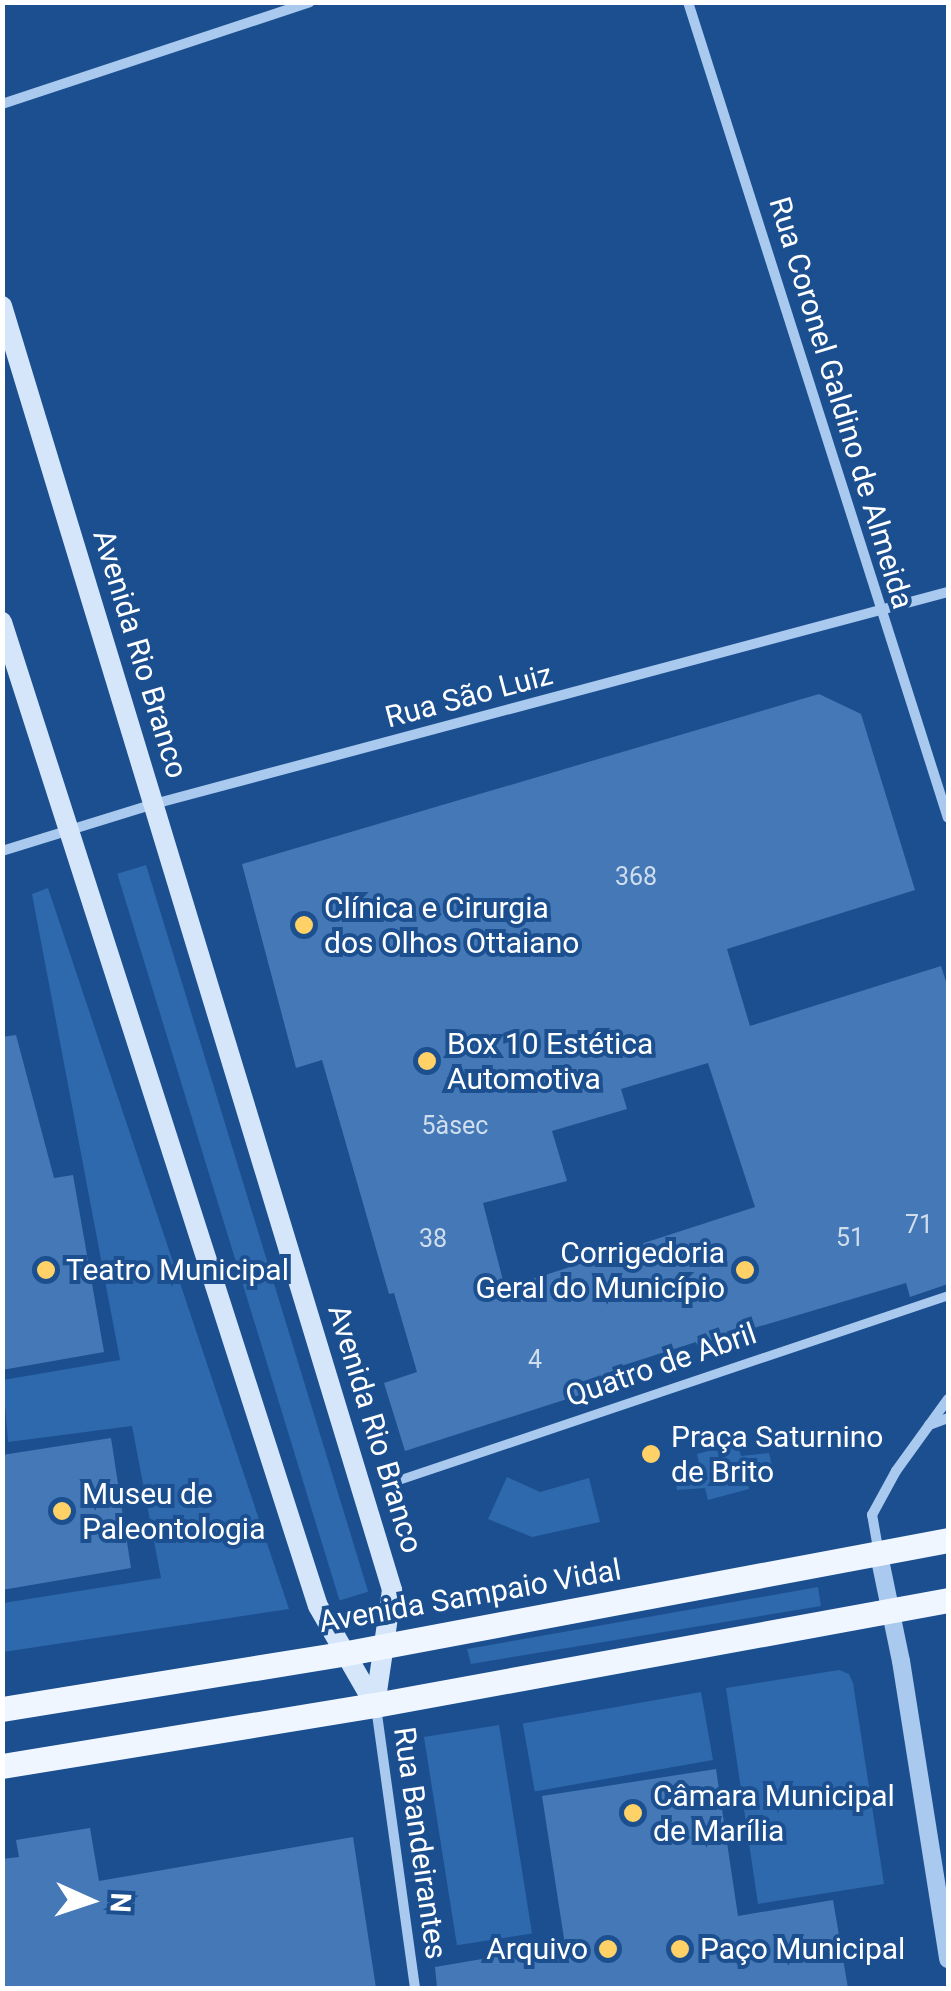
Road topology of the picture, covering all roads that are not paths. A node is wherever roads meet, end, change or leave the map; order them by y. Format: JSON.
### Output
{"nodes":[{"id":1,"x":310,"y":2,"type":"edge"},
{"id":2,"x":688,"y":2,"type":"edge"},
{"id":3,"x":2,"y":104,"type":"edge"},
{"id":4,"x":2,"y":306,"type":"edge"},
{"id":5,"x":948,"y":592,"type":"edge"},
{"id":6,"x":880,"y":613,"type":"junction"},
{"id":7,"x":2,"y":622,"type":"edge"},
{"id":8,"x":154,"y":804,"type":"junction"},
{"id":9,"x":948,"y":818,"type":"edge"},
{"id":10,"x":67,"y":830,"type":"junction"},
{"id":11,"x":2,"y":851,"type":"edge"},
{"id":12,"x":948,"y":1295,"type":"edge"},
{"id":13,"x":948,"y":1399,"type":"edge"},
{"id":14,"x":948,"y":1418,"type":"edge"},
{"id":15,"x":928,"y":1425,"type":"junction"},
{"id":16,"x":389,"y":1483,"type":"dead end"},
{"id":17,"x":948,"y":1540,"type":"edge"},
{"id":18,"x":879,"y":1555,"type":"junction"},
{"id":19,"x":948,"y":1600,"type":"edge"},
{"id":20,"x":891,"y":1612,"type":"junction"},
{"id":21,"x":388,"y":1643,"type":"junction"},
{"id":22,"x":342,"y":1654,"type":"junction"},
{"id":23,"x":375,"y":1704,"type":"junction"},
{"id":24,"x":2,"y":1709,"type":"edge"},
{"id":25,"x":2,"y":1766,"type":"edge"},
{"id":26,"x":948,"y":1958,"type":"edge"},
{"id":27,"x":415,"y":1988,"type":"edge"}],
"edges":[{"from":1,"to":3,"type":"street"},
{"from":2,"to":6,"type":"street","name":"Rua Coronel Galdino de Almeida"},
{"from":4,"to":8,"type":"main road","name":"Avenida Rio Branco"},
{"from":5,"to":6,"type":"street","name":"Rua São Luiz"},
{"from":6,"to":8,"type":"street","name":"Rua São Luiz"},
{"from":6,"to":9,"type":"street","name":"Rua Coronel Galdino de Almeida"},
{"from":7,"to":10,"type":"main road"},
{"from":8,"to":10,"type":"street","name":"Rua São Luiz"},
{"from":8,"to":21,"type":"main road","name":"Avenida Rio Branco"},
{"from":10,"to":11,"type":"street","name":"Rua São Luiz"},
{"from":10,"to":22,"type":"main road"},
{"from":12,"to":16,"type":"street","name":"Quatro de Abril"},
{"from":13,"to":15,"type":"street"},
{"from":14,"to":15,"type":"street"},
{"from":15,"to":18,"type":"street"},
{"from":17,"to":18,"type":"main road","name":"Avenida Sampaio Vidal"},
{"from":18,"to":20,"type":"street"},
{"from":18,"to":21,"type":"main road","name":"Avenida Sampaio Vidal"},
{"from":19,"to":20,"type":"main road"},
{"from":20,"to":23,"type":"main road"},
{"from":20,"to":26,"type":"street"},
{"from":21,"to":22,"type":"main road","name":"Avenida Sampaio Vidal"},
{"from":21,"to":23,"type":"main road","name":"Avenida Rio Branco"},
{"from":22,"to":23,"type":"main road"},
{"from":22,"to":24,"type":"main road","name":"Avenida Sampaio Vidal"},
{"from":23,"to":25,"type":"main road"},
{"from":23,"to":27,"type":"street","name":"Rua Bandeirantes"}]}
